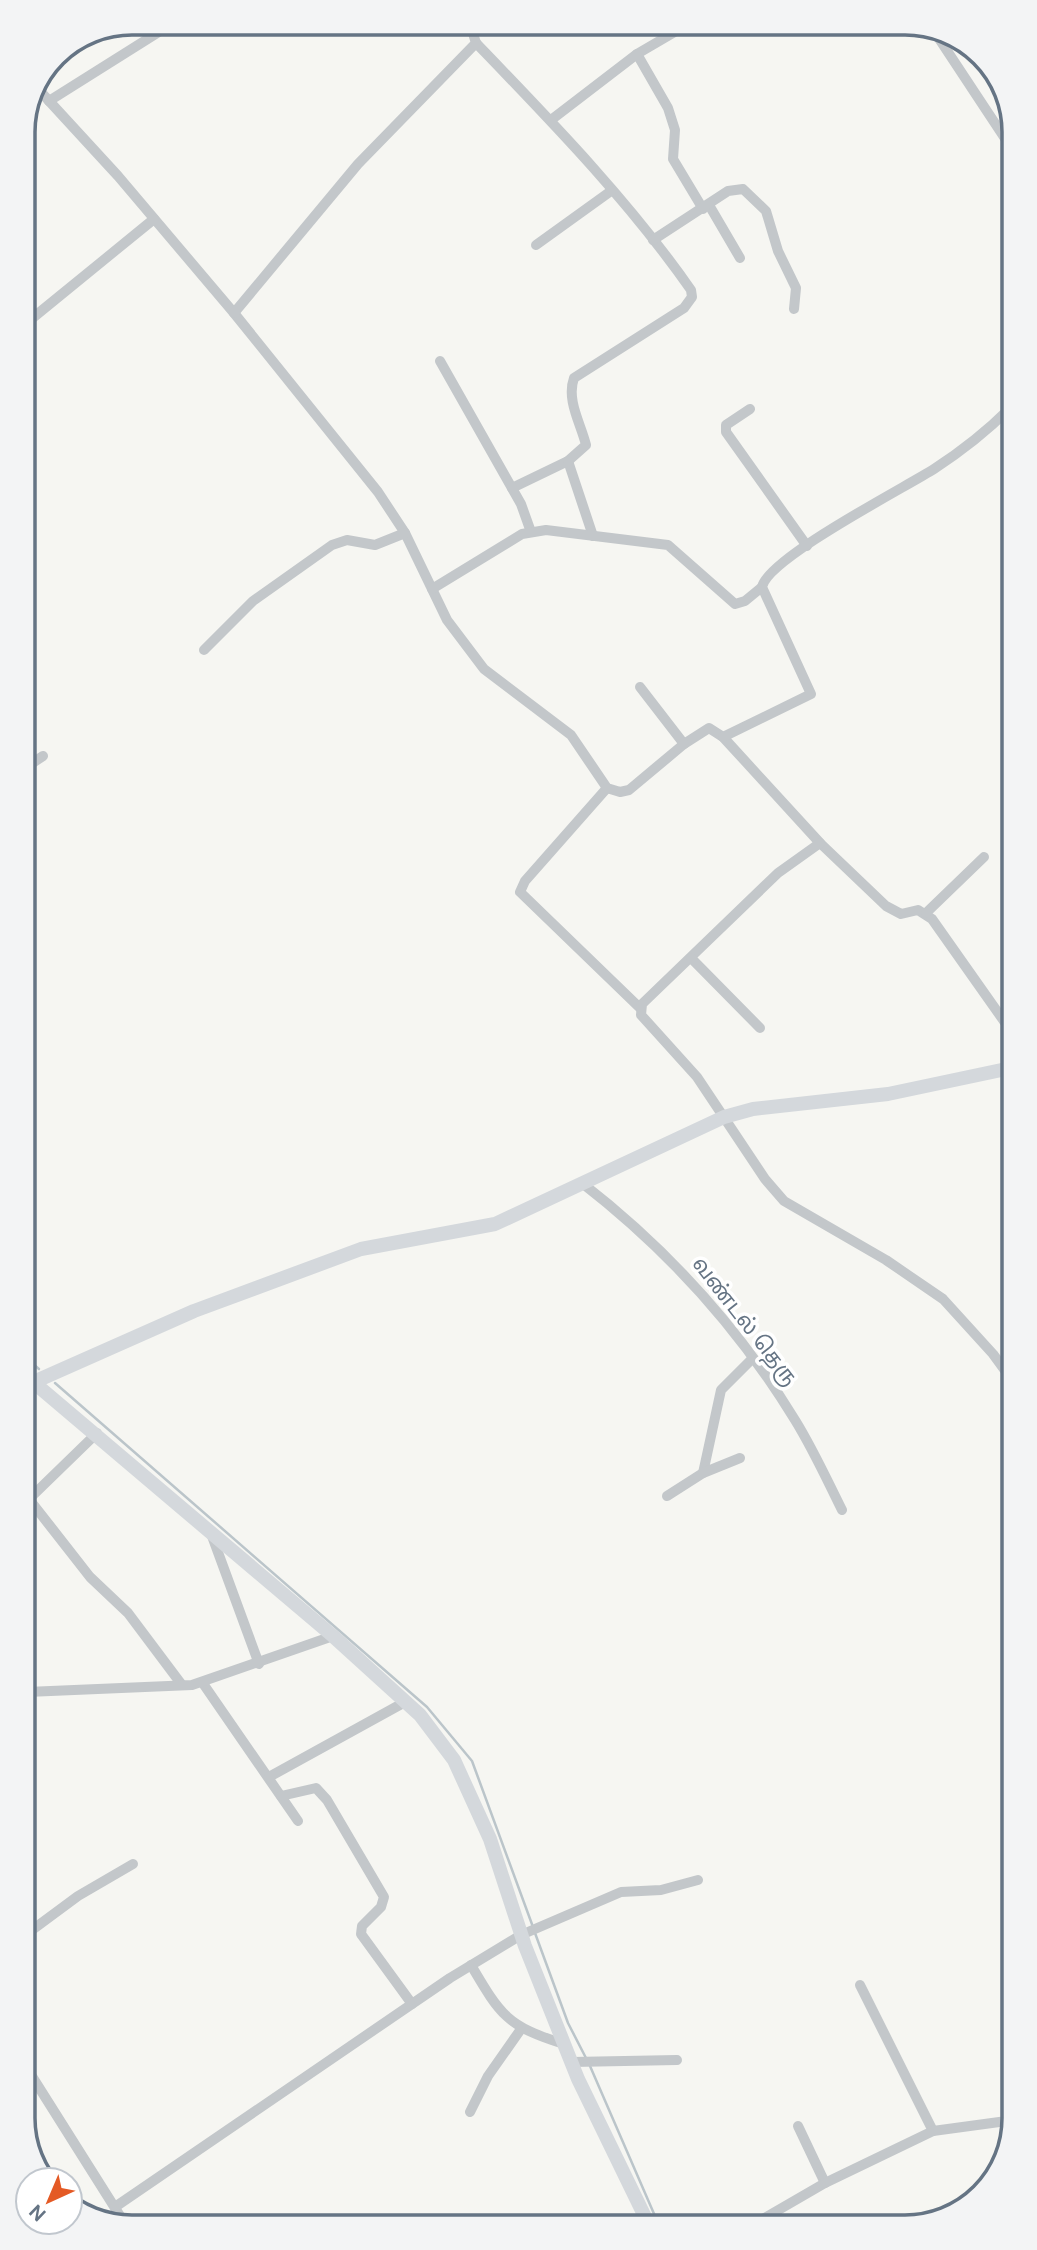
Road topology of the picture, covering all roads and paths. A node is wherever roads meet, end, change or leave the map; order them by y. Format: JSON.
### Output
{"nodes":[{"id":1,"x":154,"y":35,"type":"edge"},
{"id":2,"x":474,"y":35,"type":"edge"},
{"id":3,"x":669,"y":35,"type":"edge"},
{"id":4,"x":941,"y":42,"type":"edge"},
{"id":5,"x":476,"y":43,"type":"junction"},
{"id":6,"x":637,"y":54,"type":"junction"},
{"id":7,"x":43,"y":94,"type":"edge"},
{"id":8,"x":48,"y":100,"type":"junction"},
{"id":9,"x":551,"y":120,"type":"junction"},
{"id":10,"x":1002,"y":133,"type":"edge"},
{"id":11,"x":611,"y":191,"type":"junction"},
{"id":12,"x":706,"y":207,"type":"junction"},
{"id":13,"x":155,"y":219,"type":"junction"},
{"id":14,"x":653,"y":240,"type":"junction"},
{"id":15,"x":536,"y":245,"type":"dead end"},
{"id":16,"x":740,"y":258,"type":"dead end"},
{"id":17,"x":794,"y":309,"type":"dead end"},
{"id":18,"x":234,"y":313,"type":"junction"},
{"id":19,"x":35,"y":316,"type":"edge"},
{"id":20,"x":440,"y":361,"type":"dead end"},
{"id":21,"x":750,"y":409,"type":"dead end"},
{"id":22,"x":1002,"y":415,"type":"edge"},
{"id":23,"x":568,"y":461,"type":"junction"},
{"id":24,"x":512,"y":488,"type":"junction"},
{"id":25,"x":531,"y":532,"type":"junction"},
{"id":26,"x":405,"y":533,"type":"junction"},
{"id":27,"x":593,"y":536,"type":"junction"},
{"id":28,"x":807,"y":546,"type":"junction"},
{"id":29,"x":762,"y":587,"type":"junction"},
{"id":30,"x":432,"y":589,"type":"junction"},
{"id":31,"x":204,"y":650,"type":"dead end"},
{"id":32,"x":640,"y":687,"type":"dead end"},
{"id":33,"x":723,"y":737,"type":"junction"},
{"id":34,"x":684,"y":744,"type":"junction"},
{"id":35,"x":43,"y":756,"type":"dead end"},
{"id":36,"x":35,"y":761,"type":"edge"},
{"id":37,"x":607,"y":788,"type":"junction"},
{"id":38,"x":820,"y":843,"type":"junction"},
{"id":39,"x":984,"y":857,"type":"dead end"},
{"id":40,"x":926,"y":913,"type":"junction"},
{"id":41,"x":691,"y":958,"type":"junction"},
{"id":42,"x":640,"y":1008,"type":"junction"},
{"id":43,"x":1002,"y":1019,"type":"edge"},
{"id":44,"x":760,"y":1028,"type":"dead end"},
{"id":45,"x":1002,"y":1070,"type":"edge"},
{"id":46,"x":724,"y":1117,"type":"junction"},
{"id":47,"x":582,"y":1183,"type":"junction"},
{"id":48,"x":752,"y":1359,"type":"junction"},
{"id":49,"x":1002,"y":1366,"type":"edge"},
{"id":50,"x":35,"y":1379,"type":"edge"},
{"id":51,"x":35,"y":1386,"type":"edge"},
{"id":52,"x":97,"y":1433,"type":"junction"},
{"id":53,"x":740,"y":1458,"type":"dead end"},
{"id":54,"x":703,"y":1473,"type":"junction"},
{"id":55,"x":35,"y":1493,"type":"edge"},
{"id":56,"x":667,"y":1496,"type":"dead end"},
{"id":57,"x":35,"y":1509,"type":"edge"},
{"id":58,"x":842,"y":1510,"type":"dead end"},
{"id":59,"x":211,"y":1532,"type":"junction"},
{"id":60,"x":333,"y":1636,"type":"junction"},
{"id":61,"x":259,"y":1664,"type":"junction"},
{"id":62,"x":202,"y":1682,"type":"junction"},
{"id":63,"x":183,"y":1685,"type":"junction"},
{"id":64,"x":35,"y":1692,"type":"edge"},
{"id":65,"x":405,"y":1702,"type":"junction"},
{"id":66,"x":269,"y":1777,"type":"junction"},
{"id":67,"x":281,"y":1796,"type":"junction"},
{"id":68,"x":298,"y":1821,"type":"dead end"},
{"id":69,"x":133,"y":1864,"type":"dead end"},
{"id":70,"x":698,"y":1880,"type":"dead end"},
{"id":71,"x":35,"y":1928,"type":"edge"},
{"id":72,"x":528,"y":1932,"type":"junction"},
{"id":73,"x":471,"y":1965,"type":"junction"},
{"id":74,"x":860,"y":1985,"type":"dead end"},
{"id":75,"x":412,"y":2004,"type":"junction"},
{"id":76,"x":521,"y":2029,"type":"junction"},
{"id":77,"x":564,"y":2044,"type":"junction"},
{"id":78,"x":677,"y":2060,"type":"dead end"},
{"id":79,"x":574,"y":2062,"type":"junction"},
{"id":80,"x":35,"y":2081,"type":"edge"},
{"id":81,"x":470,"y":2112,"type":"dead end"},
{"id":82,"x":1002,"y":2122,"type":"edge"},
{"id":83,"x":798,"y":2126,"type":"dead end"},
{"id":84,"x":933,"y":2131,"type":"junction"},
{"id":85,"x":825,"y":2183,"type":"junction"},
{"id":86,"x":115,"y":2207,"type":"junction"},
{"id":87,"x":119,"y":2214,"type":"edge"},
{"id":88,"x":644,"y":2215,"type":"edge"},
{"id":89,"x":770,"y":2215,"type":"edge"}],
"edges":[{"from":1,"to":8,"type":"street"},
{"from":2,"to":5,"type":"street"},
{"from":3,"to":6,"type":"street"},
{"from":4,"to":10,"type":"street"},
{"from":5,"to":9,"type":"street"},
{"from":5,"to":18,"type":"street"},
{"from":6,"to":9,"type":"street"},
{"from":6,"to":12,"type":"street"},
{"from":7,"to":8,"type":"street"},
{"from":8,"to":13,"type":"street"},
{"from":9,"to":11,"type":"street"},
{"from":11,"to":14,"type":"street"},
{"from":11,"to":15,"type":"street"},
{"from":12,"to":14,"type":"street"},
{"from":12,"to":16,"type":"street"},
{"from":12,"to":17,"type":"street"},
{"from":13,"to":18,"type":"street"},
{"from":13,"to":19,"type":"street"},
{"from":14,"to":23,"type":"street"},
{"from":18,"to":26,"type":"street"},
{"from":20,"to":24,"type":"street"},
{"from":21,"to":28,"type":"street"},
{"from":22,"to":28,"type":"street"},
{"from":23,"to":24,"type":"street"},
{"from":23,"to":27,"type":"street"},
{"from":24,"to":25,"type":"street"},
{"from":25,"to":27,"type":"street"},
{"from":25,"to":30,"type":"street"},
{"from":26,"to":30,"type":"street"},
{"from":26,"to":31,"type":"street"},
{"from":27,"to":29,"type":"street"},
{"from":28,"to":29,"type":"street"},
{"from":29,"to":33,"type":"street"},
{"from":30,"to":37,"type":"street"},
{"from":32,"to":34,"type":"street"},
{"from":33,"to":34,"type":"street"},
{"from":33,"to":38,"type":"street"},
{"from":34,"to":37,"type":"street"},
{"from":35,"to":36,"type":"street"},
{"from":37,"to":42,"type":"street"},
{"from":38,"to":40,"type":"street"},
{"from":38,"to":41,"type":"street"},
{"from":39,"to":40,"type":"street"},
{"from":40,"to":43,"type":"street"},
{"from":41,"to":42,"type":"street"},
{"from":41,"to":44,"type":"street"},
{"from":42,"to":46,"type":"street"},
{"from":45,"to":46,"type":"street"},
{"from":46,"to":47,"type":"street"},
{"from":46,"to":49,"type":"street"},
{"from":47,"to":48,"type":"street","name":"வண்டல் தெரு"},
{"from":47,"to":50,"type":"street"},
{"from":48,"to":54,"type":"street"},
{"from":48,"to":58,"type":"street","name":"வண்டல் தெரு"},
{"from":51,"to":52,"type":"street"},
{"from":52,"to":55,"type":"street"},
{"from":52,"to":59,"type":"street"},
{"from":53,"to":54,"type":"street"},
{"from":54,"to":56,"type":"street"},
{"from":57,"to":63,"type":"street"},
{"from":59,"to":60,"type":"street"},
{"from":59,"to":61,"type":"street"},
{"from":60,"to":61,"type":"street"},
{"from":60,"to":65,"type":"street"},
{"from":61,"to":62,"type":"street"},
{"from":62,"to":63,"type":"street"},
{"from":62,"to":66,"type":"street"},
{"from":63,"to":64,"type":"street"},
{"from":65,"to":66,"type":"street"},
{"from":65,"to":72,"type":"street"},
{"from":66,"to":67,"type":"street"},
{"from":67,"to":68,"type":"street"},
{"from":67,"to":75,"type":"street"},
{"from":69,"to":71,"type":"street"},
{"from":70,"to":72,"type":"street"},
{"from":72,"to":73,"type":"street"},
{"from":72,"to":77,"type":"street"},
{"from":73,"to":75,"type":"street"},
{"from":73,"to":76,"type":"street"},
{"from":74,"to":84,"type":"street"},
{"from":75,"to":86,"type":"street"},
{"from":76,"to":77,"type":"street"},
{"from":76,"to":81,"type":"street"},
{"from":77,"to":79,"type":"street"},
{"from":78,"to":79,"type":"street"},
{"from":79,"to":88,"type":"street"},
{"from":80,"to":86,"type":"street"},
{"from":82,"to":84,"type":"street"},
{"from":83,"to":85,"type":"street"},
{"from":84,"to":85,"type":"street"},
{"from":85,"to":89,"type":"street"},
{"from":86,"to":87,"type":"street"}]}
